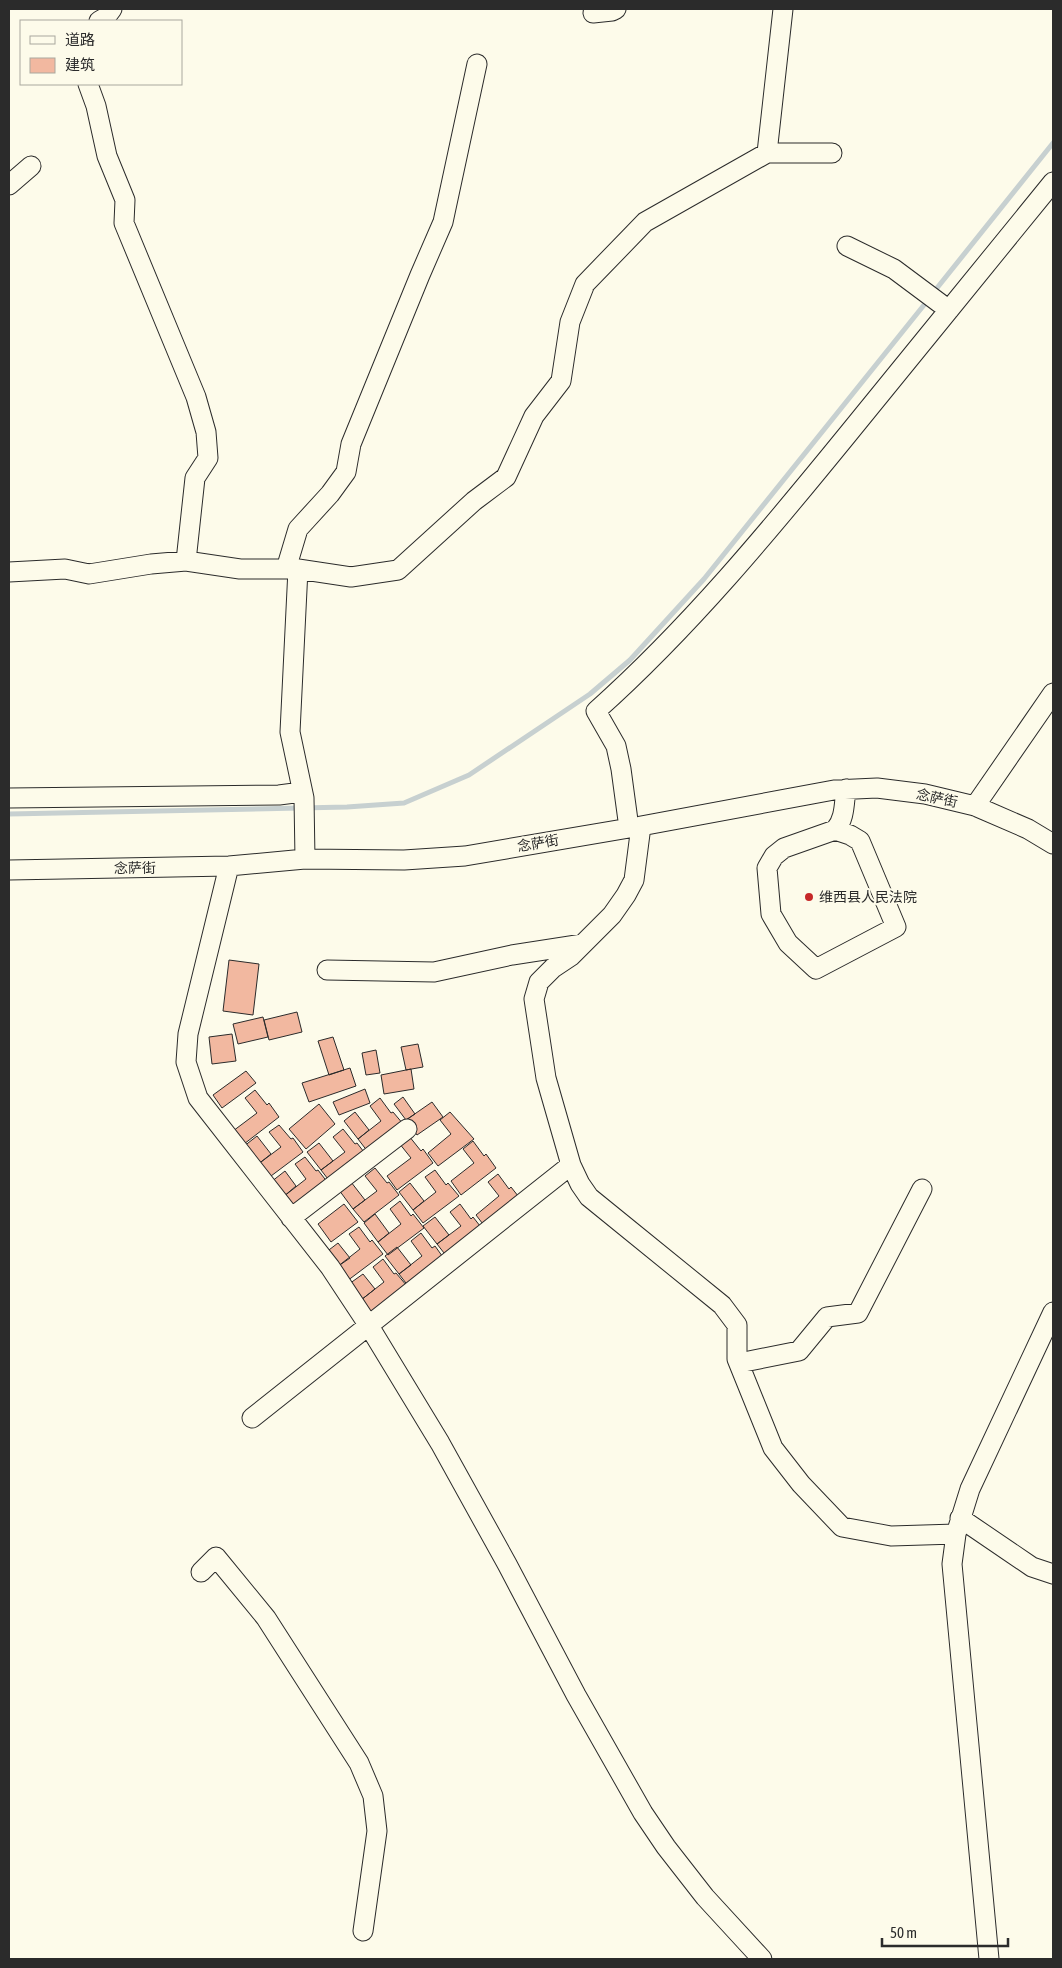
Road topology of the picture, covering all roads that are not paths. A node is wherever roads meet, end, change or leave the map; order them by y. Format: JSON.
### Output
{"nodes":[{"id":1,"x":112,"y":9,"type":"edge"},
{"id":2,"x":616,"y":9,"type":"edge"},
{"id":3,"x":783,"y":9,"type":"edge"},
{"id":4,"x":594,"y":13,"type":"dead end"},
{"id":5,"x":100,"y":20,"type":"edge"},
{"id":6,"x":477,"y":64,"type":"dead end"},
{"id":7,"x":88,"y":85,"type":"edge"},
{"id":8,"x":767,"y":153,"type":"junction"},
{"id":9,"x":832,"y":153,"type":"dead end"},
{"id":10,"x":31,"y":166,"type":"dead end"},
{"id":11,"x":1053,"y":182,"type":"edge"},
{"id":12,"x":9,"y":185,"type":"edge"},
{"id":13,"x":847,"y":246,"type":"dead end"},
{"id":14,"x":949,"y":310,"type":"junction"},
{"id":15,"x":186,"y":561,"type":"junction"},
{"id":16,"x":292,"y":569,"type":"junction"},
{"id":17,"x":9,"y":572,"type":"edge"},
{"id":18,"x":1053,"y":693,"type":"edge"},
{"id":19,"x":846,"y":789,"type":"junction"},
{"id":20,"x":303,"y":795,"type":"junction"},
{"id":21,"x":9,"y":798,"type":"edge"},
{"id":22,"x":975,"y":806,"type":"junction"},
{"id":23,"x":635,"y":827,"type":"junction"},
{"id":24,"x":834,"y":830,"type":"junction"},
{"id":25,"x":1053,"y":844,"type":"edge"},
{"id":26,"x":305,"y":859,"type":"junction"},
{"id":27,"x":229,"y":866,"type":"junction"},
{"id":28,"x":9,"y":870,"type":"edge"},
{"id":29,"x":584,"y":944,"type":"junction"},
{"id":30,"x":327,"y":970,"type":"dead end"},
{"id":31,"x":407,"y":1129,"type":"dead end"},
{"id":32,"x":571,"y":1165,"type":"junction"},
{"id":33,"x":922,"y":1190,"type":"dead end"},
{"id":34,"x":291,"y":1218,"type":"junction"},
{"id":35,"x":1053,"y":1312,"type":"edge"},
{"id":36,"x":369,"y":1326,"type":"junction"},
{"id":37,"x":739,"y":1363,"type":"junction"},
{"id":38,"x":252,"y":1418,"type":"dead end"},
{"id":39,"x":958,"y":1526,"type":"junction"},
{"id":40,"x":201,"y":1572,"type":"dead end"},
{"id":41,"x":1053,"y":1574,"type":"edge"},
{"id":42,"x":363,"y":1931,"type":"dead end"},
{"id":43,"x":762,"y":1959,"type":"edge"},
{"id":44,"x":988,"y":1959,"type":"edge"}],
"edges":[{"from":1,"to":5,"type":"street"},
{"from":2,"to":4,"type":"street"},
{"from":3,"to":8,"type":"street"},
{"from":6,"to":16,"type":"street"},
{"from":7,"to":15,"type":"street"},
{"from":8,"to":9,"type":"street"},
{"from":8,"to":16,"type":"street"},
{"from":10,"to":12,"type":"street"},
{"from":11,"to":14,"type":"street"},
{"from":13,"to":14,"type":"street"},
{"from":14,"to":23,"type":"street"},
{"from":15,"to":16,"type":"street"},
{"from":15,"to":17,"type":"street"},
{"from":16,"to":20,"type":"street"},
{"from":18,"to":22,"type":"street"},
{"from":19,"to":22,"type":"street","name":"念萨街"},
{"from":19,"to":23,"type":"street","name":"念萨街"},
{"from":19,"to":24,"type":"street"},
{"from":20,"to":21,"type":"street"},
{"from":20,"to":26,"type":"street"},
{"from":22,"to":25,"type":"street","name":"念萨街"},
{"from":23,"to":26,"type":"street","name":"念萨街"},
{"from":23,"to":29,"type":"street"},
{"from":24,"to":24,"type":"street"},
{"from":26,"to":27,"type":"street","name":"念萨街"},
{"from":27,"to":28,"type":"street","name":"念萨街"},
{"from":27,"to":34,"type":"street"},
{"from":29,"to":30,"type":"street"},
{"from":29,"to":32,"type":"street"},
{"from":31,"to":34,"type":"street"},
{"from":32,"to":36,"type":"street"},
{"from":32,"to":37,"type":"street"},
{"from":33,"to":37,"type":"street"},
{"from":34,"to":36,"type":"street"},
{"from":35,"to":39,"type":"street"},
{"from":36,"to":38,"type":"street"},
{"from":36,"to":43,"type":"street"},
{"from":37,"to":39,"type":"street"},
{"from":39,"to":41,"type":"street"},
{"from":39,"to":44,"type":"street"},
{"from":40,"to":42,"type":"street"}]}
